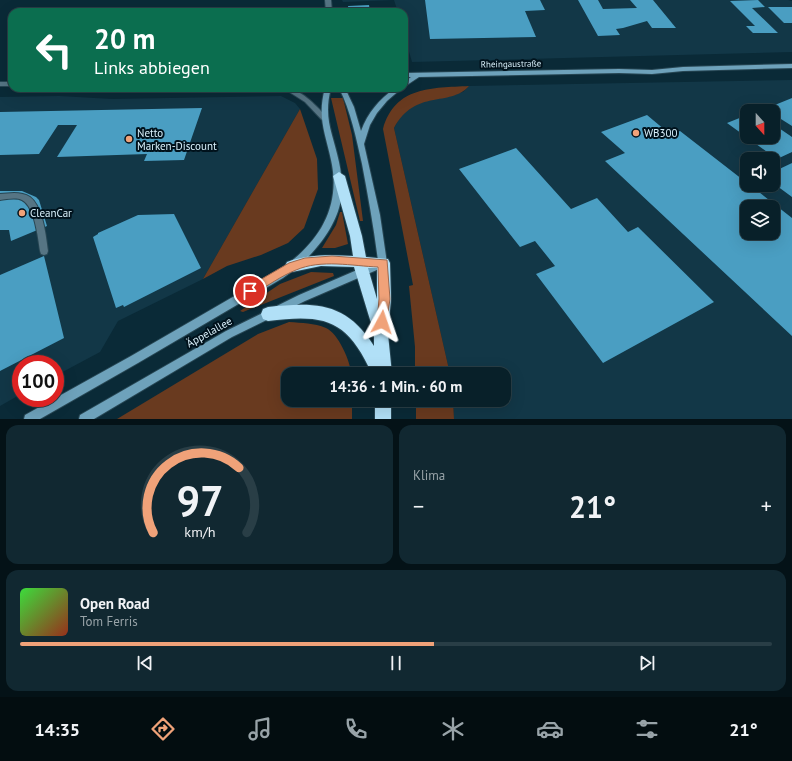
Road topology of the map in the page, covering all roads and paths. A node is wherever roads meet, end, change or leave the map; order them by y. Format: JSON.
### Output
{"nodes":[{"id":1,"x":792,"y":66,"type":"edge"},
{"id":2,"x":408,"y":75,"type":"edge"},
{"id":3,"x":417,"y":75,"type":"junction"},
{"id":4,"x":408,"y":82,"type":"edge"},
{"id":5,"x":292,"y":92,"type":"edge"},
{"id":6,"x":327,"y":92,"type":"edge"},
{"id":7,"x":344,"y":92,"type":"edge"},
{"id":8,"x":394,"y":92,"type":"edge"},
{"id":9,"x":324,"y":118,"type":"junction"},
{"id":10,"x":361,"y":144,"type":"junction"},
{"id":11,"x":339,"y":176,"type":"junction"},
{"id":12,"x":0,"y":197,"type":"edge"},
{"id":13,"x":44,"y":251,"type":"dead end"},
{"id":14,"x":383,"y":263,"type":"junction"},
{"id":15,"x":292,"y":266,"type":"junction"},
{"id":16,"x":361,"y":268,"type":"junction"},
{"id":17,"x":268,"y":314,"type":"junction"},
{"id":18,"x":381,"y":334,"type":"junction"},
{"id":19,"x":377,"y":367,"type":"edge"},
{"id":20,"x":383,"y":367,"type":"edge"},
{"id":21,"x":383,"y":407,"type":"edge"},
{"id":22,"x":29,"y":419,"type":"edge"},
{"id":23,"x":84,"y":419,"type":"edge"},
{"id":24,"x":383,"y":419,"type":"edge"}],
"edges":[{"from":1,"to":3,"type":"main road","name":"Rheingaustraße"},
{"from":2,"to":3,"type":"main road","name":"Rheingaustraße"},
{"from":3,"to":4,"type":"main road"},
{"from":5,"to":9,"type":"street"},
{"from":6,"to":9,"type":"main road","name":"Äppelallee"},
{"from":7,"to":10,"type":"main road"},
{"from":8,"to":10,"type":"main road"},
{"from":9,"to":11,"type":"main road","name":"Äppelallee"},
{"from":10,"to":14,"type":"main road"},
{"from":11,"to":15,"type":"main road","name":"Äppelallee"},
{"from":11,"to":16,"type":"highway"},
{"from":12,"to":13,"type":"street"},
{"from":14,"to":16,"type":"highway"},
{"from":14,"to":18,"type":"highway"},
{"from":15,"to":16,"type":"highway"},
{"from":15,"to":22,"type":"main road","name":"Äppelallee"},
{"from":16,"to":17,"type":"main road","name":"Äppelallee"},
{"from":16,"to":18,"type":"highway"},
{"from":17,"to":19,"type":"highway"},
{"from":17,"to":23,"type":"main road","name":"Äppelallee"},
{"from":18,"to":20,"type":"highway"},
{"from":21,"to":24,"type":"highway"}]}
